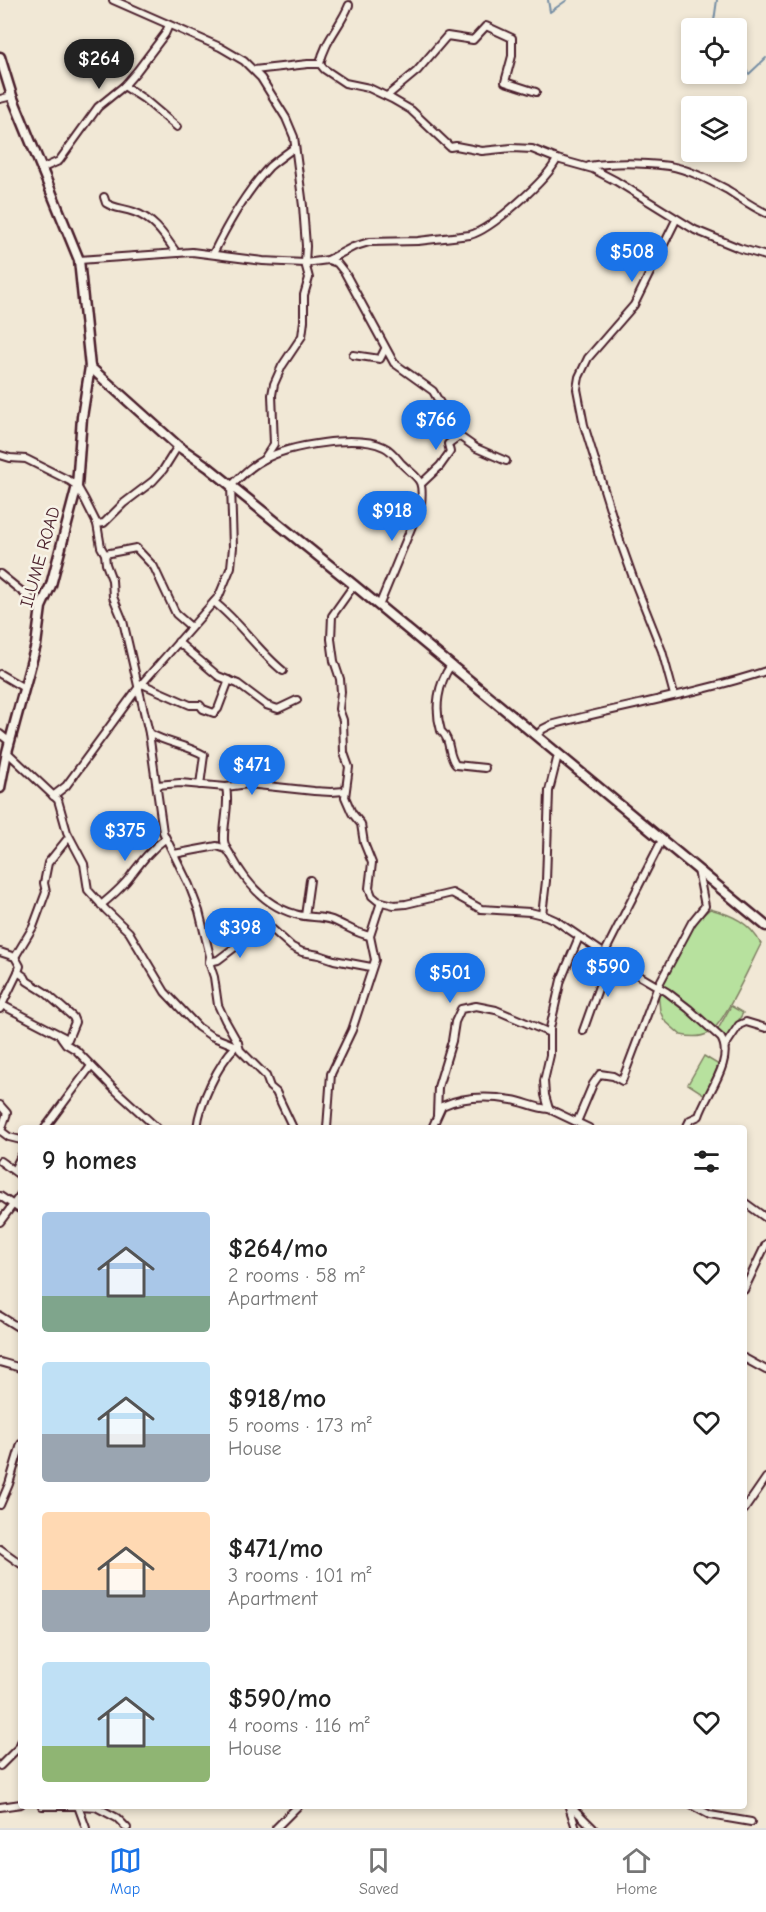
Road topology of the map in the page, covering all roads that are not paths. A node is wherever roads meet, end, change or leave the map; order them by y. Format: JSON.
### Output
{"nodes":[{"id":1,"x":113,"y":0,"type":"edge"},
{"id":2,"x":349,"y":5,"type":"dead end"},
{"id":3,"x":169,"y":25,"type":"junction"},
{"id":4,"x":0,"y":57,"type":"edge"},
{"id":5,"x":320,"y":64,"type":"junction"},
{"id":6,"x":254,"y":70,"type":"junction"},
{"id":7,"x":124,"y":86,"type":"junction"},
{"id":8,"x":536,"y":92,"type":"dead end"},
{"id":9,"x":12,"y":96,"type":"junction"},
{"id":10,"x":387,"y":96,"type":"junction"},
{"id":11,"x":0,"y":99,"type":"edge"},
{"id":12,"x":177,"y":127,"type":"dead end"},
{"id":13,"x":295,"y":147,"type":"junction"},
{"id":14,"x":557,"y":159,"type":"junction"},
{"id":15,"x":586,"y":167,"type":"junction"},
{"id":16,"x":43,"y":168,"type":"junction"},
{"id":17,"x":104,"y":197,"type":"dead end"},
{"id":18,"x":766,"y":213,"type":"edge"},
{"id":19,"x":676,"y":220,"type":"junction"},
{"id":20,"x":176,"y":252,"type":"junction"},
{"id":21,"x":213,"y":254,"type":"junction"},
{"id":22,"x":766,"y":256,"type":"edge"},
{"id":23,"x":79,"y":260,"type":"junction"},
{"id":24,"x":328,"y":260,"type":"junction"},
{"id":25,"x":305,"y":263,"type":"junction"},
{"id":26,"x":385,"y":349,"type":"junction"},
{"id":27,"x":353,"y":355,"type":"dead end"},
{"id":28,"x":90,"y":367,"type":"junction"},
{"id":29,"x":459,"y":436,"type":"junction"},
{"id":30,"x":178,"y":447,"type":"junction"},
{"id":31,"x":0,"y":455,"type":"edge"},
{"id":32,"x":264,"y":459,"type":"junction"},
{"id":33,"x":506,"y":461,"type":"dead end"},
{"id":34,"x":422,"y":483,"type":"junction"},
{"id":35,"x":77,"y":486,"type":"junction"},
{"id":36,"x":231,"y":486,"type":"junction"},
{"id":37,"x":97,"y":524,"type":"junction"},
{"id":38,"x":105,"y":554,"type":"junction"},
{"id":39,"x":0,"y":574,"type":"edge"},
{"id":40,"x":354,"y":585,"type":"junction"},
{"id":41,"x":214,"y":602,"type":"junction"},
{"id":42,"x":379,"y":606,"type":"junction"},
{"id":43,"x":41,"y":607,"type":"junction"},
{"id":44,"x":191,"y":627,"type":"junction"},
{"id":45,"x":178,"y":642,"type":"junction"},
{"id":46,"x":451,"y":665,"type":"junction"},
{"id":47,"x":283,"y":671,"type":"dead end"},
{"id":48,"x":766,"y":671,"type":"edge"},
{"id":49,"x":0,"y":674,"type":"edge"},
{"id":50,"x":229,"y":680,"type":"junction"},
{"id":51,"x":140,"y":686,"type":"junction"},
{"id":52,"x":24,"y":688,"type":"junction"},
{"id":53,"x":674,"y":695,"type":"junction"},
{"id":54,"x":297,"y":700,"type":"dead end"},
{"id":55,"x":149,"y":733,"type":"junction"},
{"id":56,"x":0,"y":734,"type":"edge"},
{"id":57,"x":536,"y":736,"type":"junction"},
{"id":58,"x":10,"y":742,"type":"junction"},
{"id":59,"x":7,"y":752,"type":"junction"},
{"id":60,"x":558,"y":755,"type":"junction"},
{"id":61,"x":484,"y":768,"type":"dead end"},
{"id":62,"x":1,"y":776,"type":"edge"},
{"id":63,"x":157,"y":785,"type":"junction"},
{"id":64,"x":200,"y":785,"type":"junction"},
{"id":65,"x":226,"y":787,"type":"junction"},
{"id":66,"x":0,"y":789,"type":"edge"},
{"id":67,"x":345,"y":791,"type":"junction"},
{"id":68,"x":53,"y":796,"type":"junction"},
{"id":69,"x":69,"y":837,"type":"junction"},
{"id":70,"x":165,"y":839,"type":"junction"},
{"id":71,"x":662,"y":840,"type":"junction"},
{"id":72,"x":226,"y":849,"type":"junction"},
{"id":73,"x":174,"y":854,"type":"junction"},
{"id":74,"x":698,"y":870,"type":"junction"},
{"id":75,"x":310,"y":880,"type":"dead end"},
{"id":76,"x":381,"y":902,"type":"junction"},
{"id":77,"x":101,"y":905,"type":"junction"},
{"id":78,"x":542,"y":915,"type":"junction"},
{"id":79,"x":305,"y":916,"type":"junction"},
{"id":80,"x":765,"y":923,"type":"edge"},
{"id":81,"x":370,"y":936,"type":"junction"},
{"id":82,"x":579,"y":937,"type":"junction"},
{"id":83,"x":0,"y":952,"type":"edge"},
{"id":84,"x":607,"y":956,"type":"junction"},
{"id":85,"x":15,"y":957,"type":"junction"},
{"id":86,"x":209,"y":962,"type":"junction"},
{"id":87,"x":371,"y":967,"type":"junction"},
{"id":88,"x":18,"y":972,"type":"junction"},
{"id":89,"x":658,"y":986,"type":"junction"},
{"id":90,"x":1,"y":1007,"type":"edge"},
{"id":91,"x":766,"y":1028,"type":"edge"},
{"id":92,"x":583,"y":1031,"type":"dead end"},
{"id":93,"x":550,"y":1033,"type":"junction"},
{"id":94,"x":68,"y":1039,"type":"junction"},
{"id":95,"x":237,"y":1044,"type":"junction"},
{"id":96,"x":725,"y":1046,"type":"junction"},
{"id":97,"x":91,"y":1066,"type":"junction"},
{"id":98,"x":0,"y":1105,"type":"edge"},
{"id":99,"x":549,"y":1109,"type":"junction"},
{"id":100,"x":437,"y":1114,"type":"junction"},
{"id":101,"x":577,"y":1122,"type":"junction"},
{"id":102,"x":47,"y":1125,"type":"edge"},
{"id":103,"x":154,"y":1125,"type":"edge"},
{"id":104,"x":198,"y":1125,"type":"edge"},
{"id":105,"x":292,"y":1125,"type":"edge"},
{"id":106,"x":327,"y":1125,"type":"edge"},
{"id":107,"x":433,"y":1125,"type":"edge"},
{"id":108,"x":582,"y":1125,"type":"edge"},
{"id":109,"x":688,"y":1125,"type":"edge"},
{"id":110,"x":18,"y":1139,"type":"edge"},
{"id":111,"x":0,"y":1161,"type":"edge"},
{"id":112,"x":18,"y":1174,"type":"edge"},
{"id":113,"x":0,"y":1196,"type":"edge"},
{"id":114,"x":18,"y":1198,"type":"edge"},
{"id":115,"x":747,"y":1204,"type":"edge"},
{"id":116,"x":13,"y":1205,"type":"junction"},
{"id":117,"x":18,"y":1208,"type":"edge"},
{"id":118,"x":766,"y":1218,"type":"edge"},
{"id":119,"x":0,"y":1222,"type":"edge"},
{"id":120,"x":766,"y":1244,"type":"edge"},
{"id":121,"x":747,"y":1284,"type":"edge"},
{"id":122,"x":0,"y":1316,"type":"edge"},
{"id":123,"x":18,"y":1327,"type":"edge"},
{"id":124,"x":747,"y":1360,"type":"edge"},
{"id":125,"x":0,"y":1362,"type":"edge"},
{"id":126,"x":18,"y":1367,"type":"edge"},
{"id":127,"x":766,"y":1370,"type":"edge"},
{"id":128,"x":18,"y":1454,"type":"edge"},
{"id":129,"x":766,"y":1478,"type":"edge"},
{"id":130,"x":747,"y":1502,"type":"edge"},
{"id":131,"x":0,"y":1505,"type":"edge"},
{"id":132,"x":0,"y":1549,"type":"edge"},
{"id":133,"x":18,"y":1562,"type":"edge"},
{"id":134,"x":18,"y":1748,"type":"edge"},
{"id":135,"x":0,"y":1767,"type":"edge"},
{"id":136,"x":18,"y":1804,"type":"edge"},
{"id":137,"x":0,"y":1807,"type":"edge"},
{"id":138,"x":78,"y":1809,"type":"edge"},
{"id":139,"x":102,"y":1809,"type":"edge"},
{"id":140,"x":295,"y":1809,"type":"edge"},
{"id":141,"x":571,"y":1809,"type":"edge"},
{"id":142,"x":573,"y":1809,"type":"edge"},
{"id":143,"x":698,"y":1809,"type":"edge"},
{"id":144,"x":751,"y":1822,"type":"dead end"},
{"id":145,"x":87,"y":1828,"type":"edge"},
{"id":146,"x":127,"y":1828,"type":"edge"},
{"id":147,"x":276,"y":1828,"type":"edge"},
{"id":148,"x":576,"y":1828,"type":"edge"},
{"id":149,"x":593,"y":1828,"type":"edge"}],
"edges":[{"from":1,"to":3,"type":"street"},
{"from":2,"to":5,"type":"street"},
{"from":3,"to":6,"type":"street"},
{"from":3,"to":7,"type":"street"},
{"from":4,"to":9,"type":"street","name":"ILUME ROAD"},
{"from":5,"to":6,"type":"street"},
{"from":5,"to":10,"type":"street"},
{"from":6,"to":13,"type":"street"},
{"from":7,"to":12,"type":"street"},
{"from":7,"to":16,"type":"street"},
{"from":8,"to":10,"type":"street"},
{"from":9,"to":11,"type":"street"},
{"from":9,"to":16,"type":"street","name":"ILUME ROAD"},
{"from":10,"to":14,"type":"street"},
{"from":13,"to":21,"type":"street"},
{"from":13,"to":25,"type":"street"},
{"from":14,"to":15,"type":"street"},
{"from":14,"to":24,"type":"street"},
{"from":15,"to":18,"type":"street"},
{"from":15,"to":19,"type":"street"},
{"from":16,"to":23,"type":"street","name":"ILUME ROAD"},
{"from":17,"to":20,"type":"street"},
{"from":19,"to":22,"type":"street"},
{"from":19,"to":53,"type":"street"},
{"from":20,"to":21,"type":"street"},
{"from":20,"to":23,"type":"street"},
{"from":21,"to":25,"type":"street"},
{"from":23,"to":28,"type":"street","name":"ILUME ROAD"},
{"from":24,"to":25,"type":"street"},
{"from":24,"to":26,"type":"street"},
{"from":25,"to":32,"type":"street"},
{"from":26,"to":27,"type":"street"},
{"from":26,"to":29,"type":"street"},
{"from":28,"to":30,"type":"street"},
{"from":28,"to":35,"type":"street","name":"ILUME ROAD"},
{"from":29,"to":33,"type":"street"},
{"from":29,"to":34,"type":"street"},
{"from":30,"to":36,"type":"street"},
{"from":30,"to":37,"type":"street"},
{"from":31,"to":35,"type":"street"},
{"from":32,"to":34,"type":"street"},
{"from":32,"to":36,"type":"street"},
{"from":34,"to":42,"type":"street"},
{"from":35,"to":37,"type":"street"},
{"from":35,"to":43,"type":"street","name":"ILUME ROAD"},
{"from":36,"to":40,"type":"street"},
{"from":36,"to":41,"type":"street"},
{"from":37,"to":38,"type":"street"},
{"from":38,"to":44,"type":"street"},
{"from":38,"to":51,"type":"street"},
{"from":39,"to":43,"type":"street"},
{"from":40,"to":42,"type":"street"},
{"from":40,"to":67,"type":"street"},
{"from":41,"to":44,"type":"street"},
{"from":41,"to":47,"type":"street"},
{"from":42,"to":46,"type":"street"},
{"from":43,"to":52,"type":"street","name":"ILUME ROAD"},
{"from":44,"to":45,"type":"street"},
{"from":45,"to":50,"type":"street"},
{"from":45,"to":51,"type":"street"},
{"from":46,"to":57,"type":"street"},
{"from":46,"to":61,"type":"street"},
{"from":48,"to":53,"type":"street"},
{"from":49,"to":52,"type":"street"},
{"from":50,"to":51,"type":"street"},
{"from":50,"to":54,"type":"street"},
{"from":51,"to":55,"type":"street"},
{"from":51,"to":68,"type":"street"},
{"from":52,"to":58,"type":"street","name":"ILUME ROAD"},
{"from":53,"to":57,"type":"street"},
{"from":55,"to":63,"type":"street"},
{"from":55,"to":64,"type":"street"},
{"from":56,"to":58,"type":"street"},
{"from":57,"to":60,"type":"street"},
{"from":58,"to":59,"type":"street","name":"ILUME ROAD"},
{"from":59,"to":62,"type":"street","name":"ILUME ROAD"},
{"from":59,"to":68,"type":"street"},
{"from":60,"to":71,"type":"street"},
{"from":60,"to":78,"type":"street"},
{"from":62,"to":66,"type":"street","name":"ILUME ROAD"},
{"from":63,"to":64,"type":"street"},
{"from":63,"to":70,"type":"street"},
{"from":64,"to":65,"type":"street"},
{"from":65,"to":67,"type":"street"},
{"from":65,"to":72,"type":"street"},
{"from":67,"to":76,"type":"street"},
{"from":68,"to":69,"type":"street"},
{"from":69,"to":77,"type":"street"},
{"from":69,"to":85,"type":"street"},
{"from":70,"to":73,"type":"street"},
{"from":70,"to":77,"type":"street"},
{"from":71,"to":74,"type":"street"},
{"from":71,"to":84,"type":"street"},
{"from":72,"to":73,"type":"street"},
{"from":72,"to":79,"type":"street"},
{"from":73,"to":86,"type":"street"},
{"from":74,"to":80,"type":"street"},
{"from":74,"to":89,"type":"street"},
{"from":75,"to":79,"type":"street"},
{"from":76,"to":78,"type":"street"},
{"from":76,"to":81,"type":"street"},
{"from":77,"to":95,"type":"street"},
{"from":78,"to":82,"type":"street"},
{"from":79,"to":81,"type":"street"},
{"from":81,"to":87,"type":"street"},
{"from":82,"to":84,"type":"street"},
{"from":82,"to":93,"type":"street"},
{"from":83,"to":85,"type":"street"},
{"from":84,"to":89,"type":"street"},
{"from":84,"to":92,"type":"street"},
{"from":85,"to":88,"type":"street"},
{"from":86,"to":87,"type":"street"},
{"from":86,"to":95,"type":"street"},
{"from":87,"to":106,"type":"street"},
{"from":88,"to":90,"type":"street"},
{"from":88,"to":94,"type":"street"},
{"from":89,"to":96,"type":"street"},
{"from":89,"to":101,"type":"street"},
{"from":90,"to":94,"type":"street"},
{"from":91,"to":96,"type":"street"},
{"from":93,"to":99,"type":"street"},
{"from":93,"to":100,"type":"street"},
{"from":94,"to":97,"type":"street"},
{"from":95,"to":104,"type":"street"},
{"from":95,"to":105,"type":"street"},
{"from":96,"to":109,"type":"street"},
{"from":97,"to":102,"type":"street"},
{"from":97,"to":103,"type":"street"},
{"from":98,"to":110,"type":"street"},
{"from":99,"to":100,"type":"street"},
{"from":99,"to":101,"type":"street"},
{"from":100,"to":107,"type":"street"},
{"from":101,"to":108,"type":"street"},
{"from":111,"to":112,"type":"street"},
{"from":113,"to":116,"type":"street"},
{"from":114,"to":116,"type":"street"},
{"from":115,"to":118,"type":"street"},
{"from":116,"to":117,"type":"street"},
{"from":116,"to":119,"type":"street"},
{"from":120,"to":121,"type":"street"},
{"from":122,"to":123,"type":"street"},
{"from":124,"to":127,"type":"street"},
{"from":125,"to":126,"type":"street"},
{"from":128,"to":131,"type":"street"},
{"from":129,"to":130,"type":"street"},
{"from":132,"to":133,"type":"street"},
{"from":134,"to":135,"type":"street"},
{"from":136,"to":137,"type":"street"},
{"from":138,"to":145,"type":"street"},
{"from":139,"to":146,"type":"street"},
{"from":140,"to":147,"type":"street"},
{"from":141,"to":148,"type":"street"},
{"from":142,"to":149,"type":"street"},
{"from":143,"to":144,"type":"street"}]}
